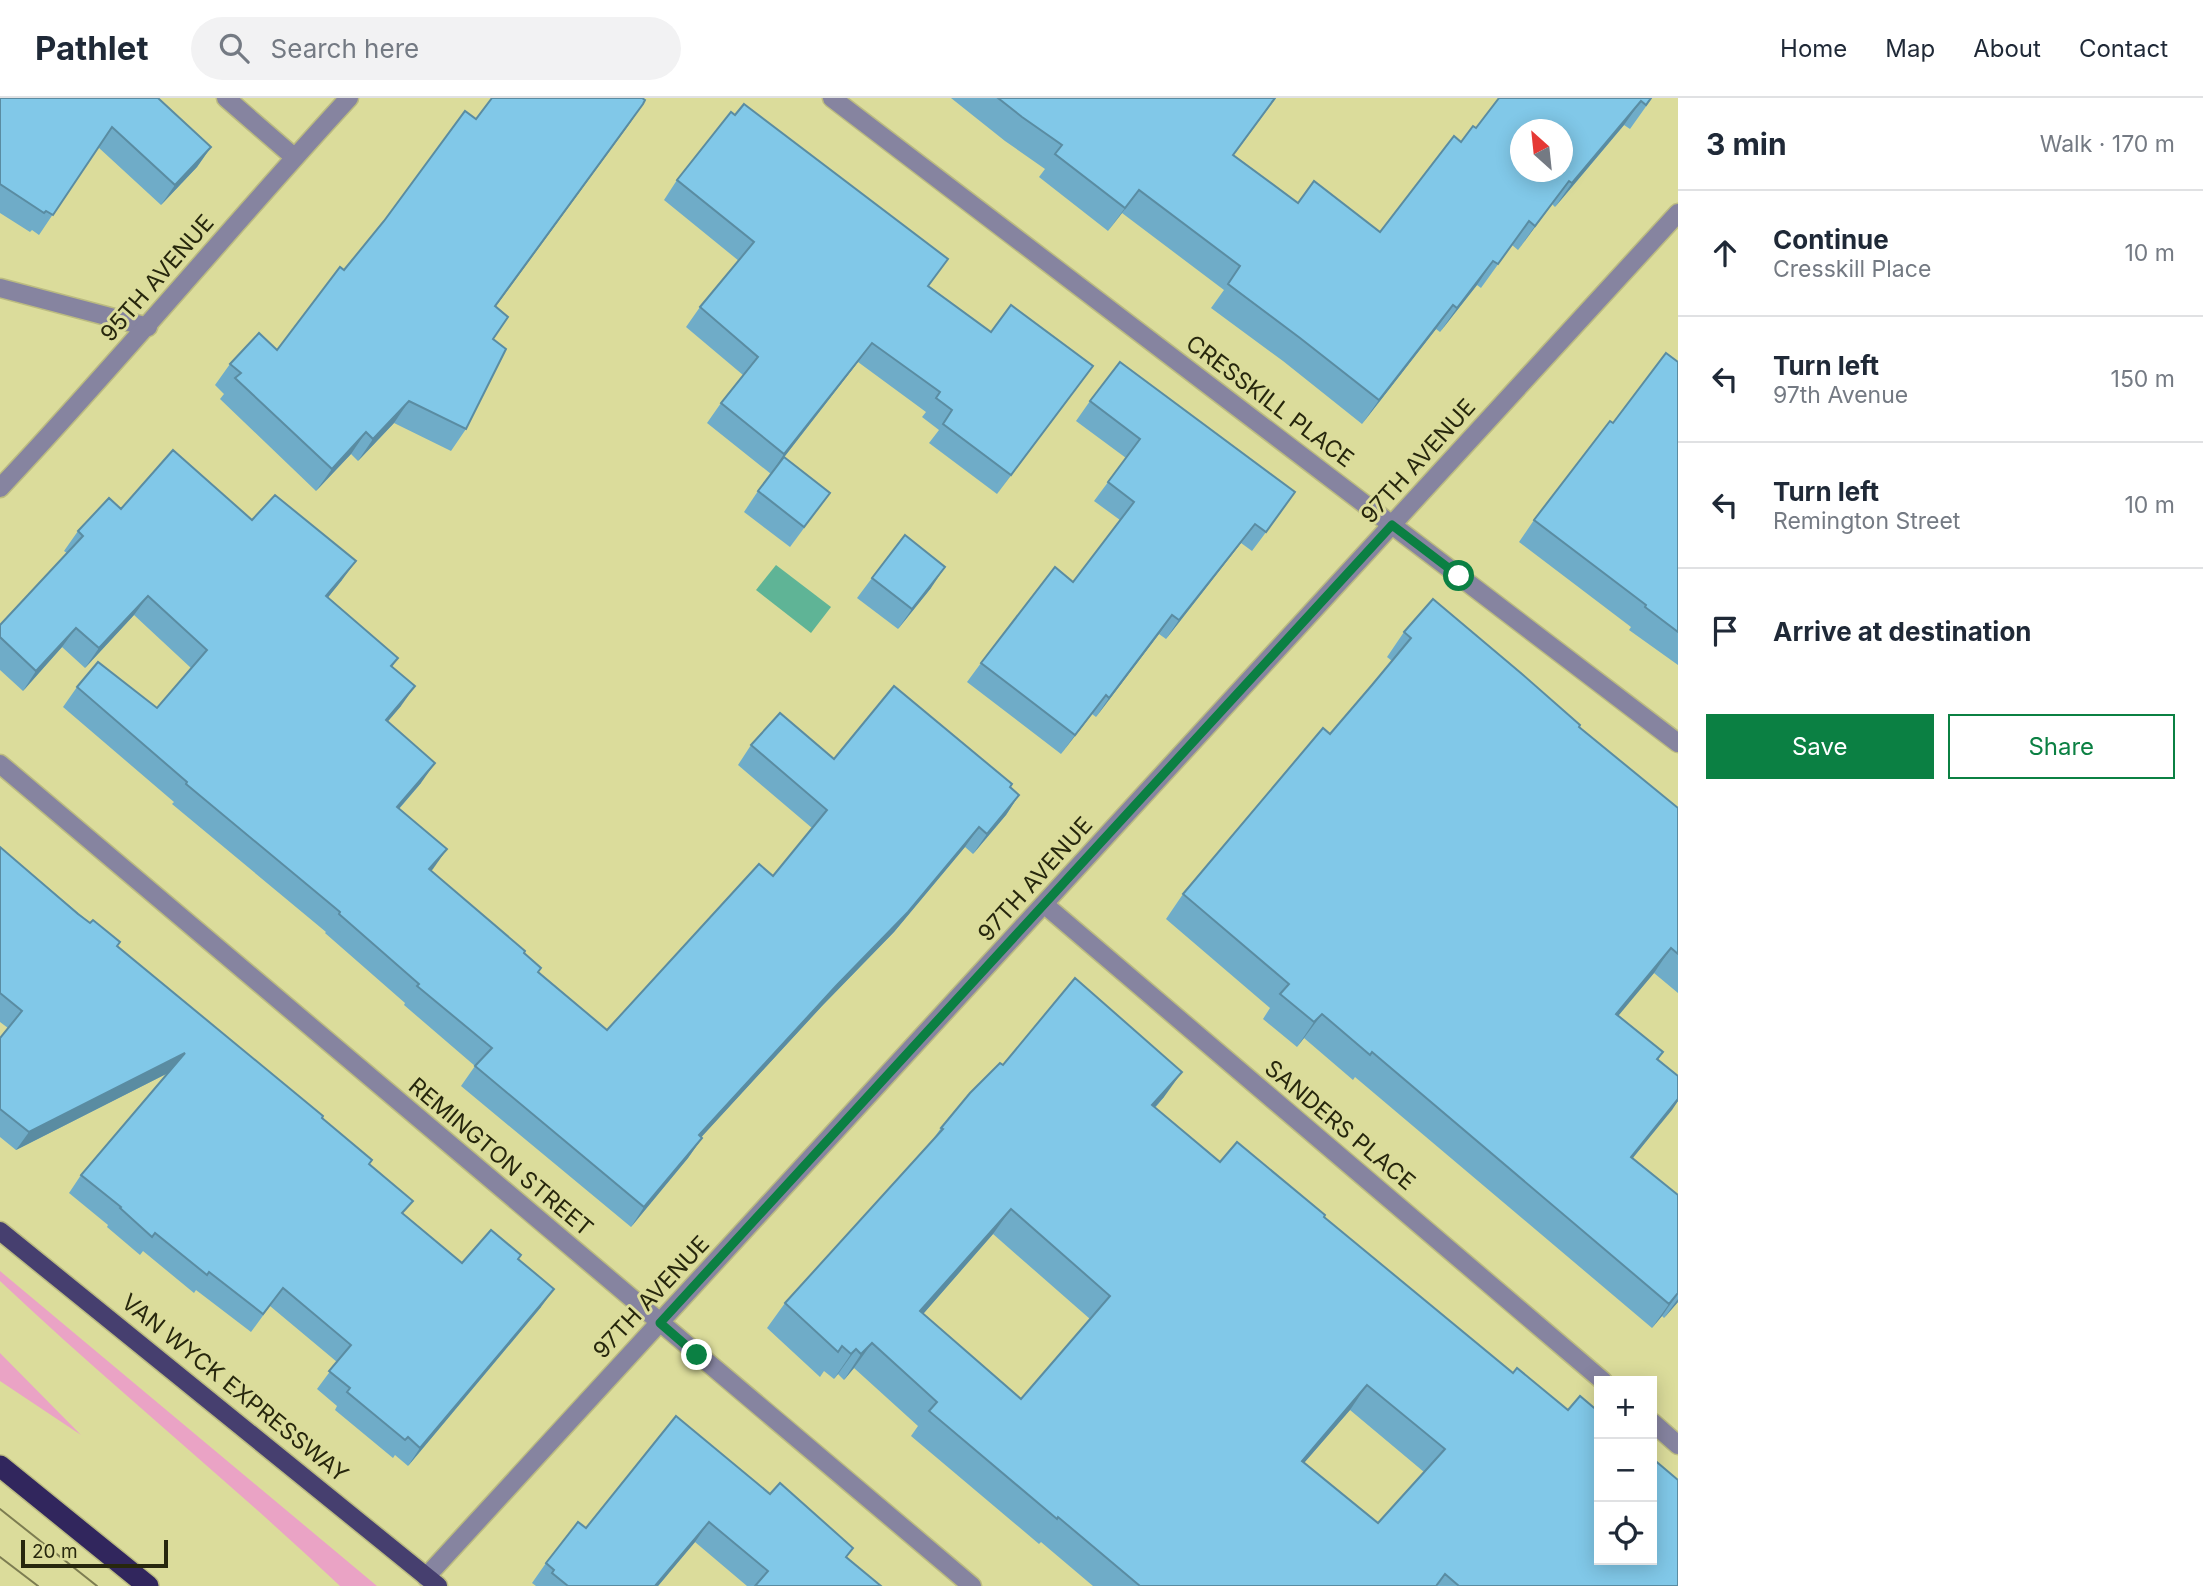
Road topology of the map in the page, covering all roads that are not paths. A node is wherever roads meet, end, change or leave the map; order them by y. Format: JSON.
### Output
{"nodes":[{"id":1,"x":226,"y":98,"type":"edge"},
{"id":2,"x":349,"y":98,"type":"edge"},
{"id":3,"x":832,"y":98,"type":"edge"},
{"id":4,"x":294,"y":157,"type":"junction"},
{"id":5,"x":1678,"y":213,"type":"edge"},
{"id":6,"x":0,"y":288,"type":"edge"},
{"id":7,"x":148,"y":327,"type":"junction"},
{"id":8,"x":0,"y":488,"type":"edge"},
{"id":9,"x":1392,"y":525,"type":"junction"},
{"id":10,"x":1678,"y":743,"type":"edge"},
{"id":11,"x":0,"y":764,"type":"edge"},
{"id":12,"x":1045,"y":905,"type":"junction"},
{"id":13,"x":0,"y":1231,"type":"edge"},
{"id":14,"x":660,"y":1323,"type":"junction"},
{"id":15,"x":1597,"y":1376,"type":"edge"},
{"id":16,"x":1657,"y":1426,"type":"edge"},
{"id":17,"x":1678,"y":1445,"type":"edge"},
{"id":18,"x":0,"y":1466,"type":"edge"},
{"id":19,"x":432,"y":1581,"type":"edge"},
{"id":20,"x":148,"y":1586,"type":"edge"},
{"id":21,"x":972,"y":1586,"type":"edge"}],
"edges":[{"from":1,"to":4,"type":"street"},
{"from":2,"to":4,"type":"street","name":"95TH AVENUE"},
{"from":3,"to":9,"type":"street","name":"CRESSKILL PLACE"},
{"from":4,"to":7,"type":"street","name":"95TH AVENUE"},
{"from":5,"to":9,"type":"street","name":"97TH AVENUE"},
{"from":6,"to":7,"type":"street"},
{"from":7,"to":8,"type":"street","name":"95TH AVENUE"},
{"from":9,"to":10,"type":"street","name":"CRESSKILL PLACE"},
{"from":9,"to":12,"type":"street","name":"97TH AVENUE"},
{"from":11,"to":14,"type":"street","name":"REMINGTON STREET"},
{"from":12,"to":14,"type":"street","name":"97TH AVENUE"},
{"from":12,"to":15,"type":"street","name":"SANDERS PLACE"},
{"from":13,"to":19,"type":"main road","name":"VAN WYCK EXPRESSWAY"},
{"from":14,"to":19,"type":"street","name":"97TH AVENUE"},
{"from":14,"to":21,"type":"street","name":"REMINGTON STREET"},
{"from":16,"to":17,"type":"street"},
{"from":18,"to":20,"type":"highway"}]}
